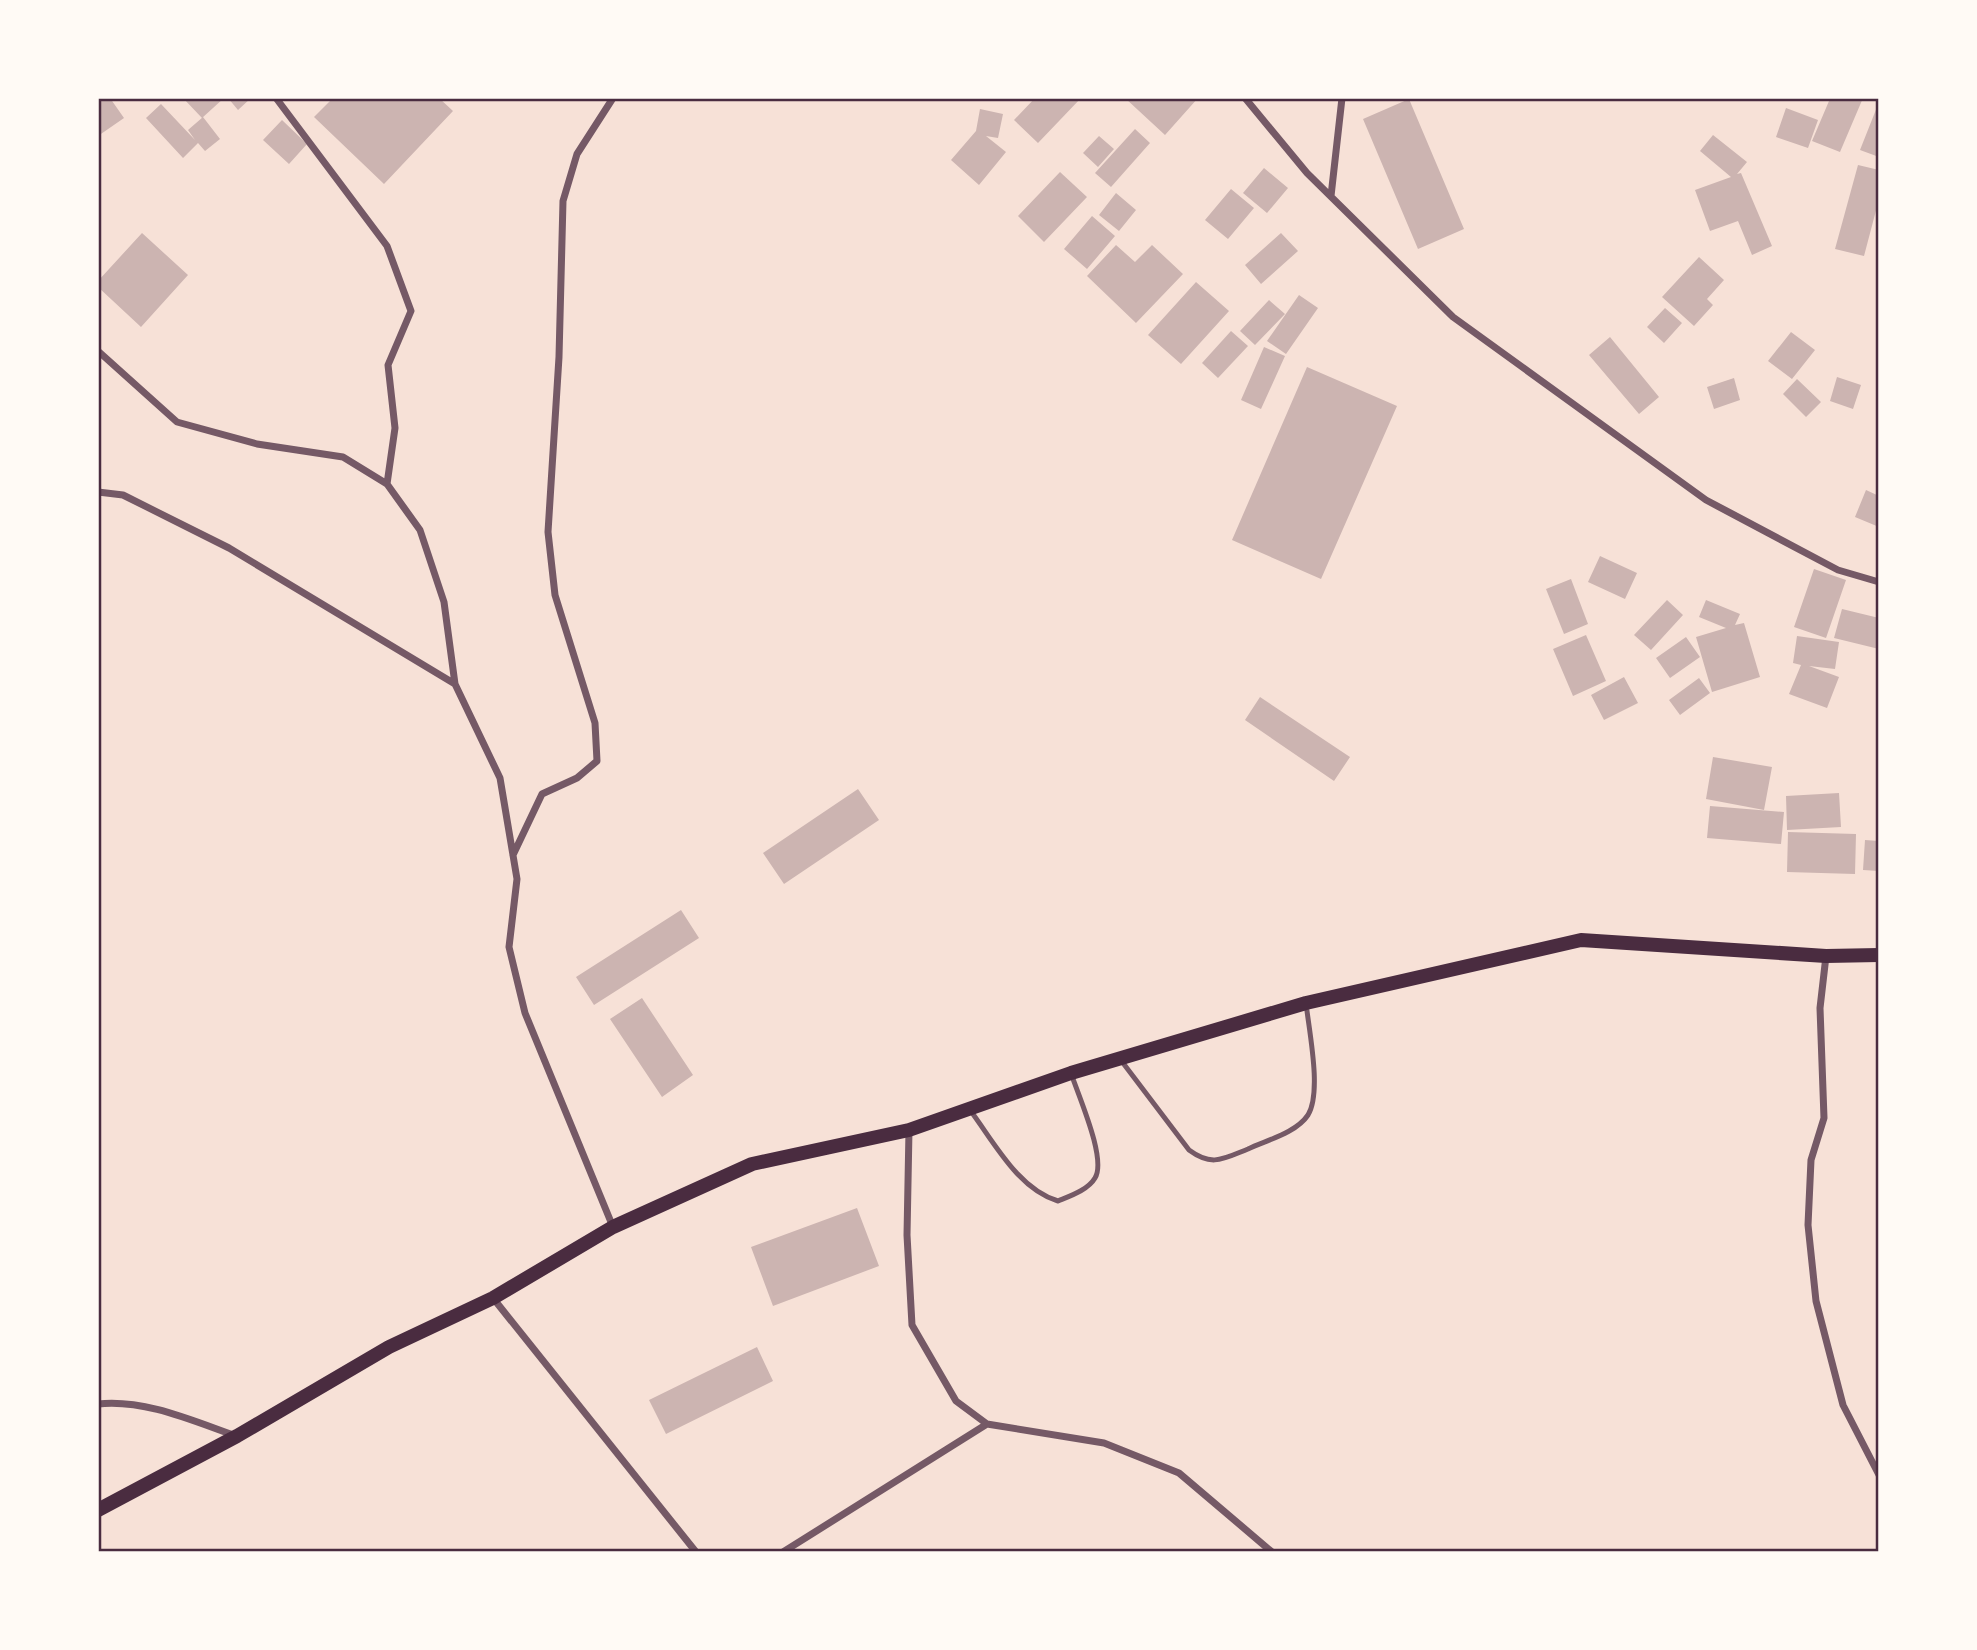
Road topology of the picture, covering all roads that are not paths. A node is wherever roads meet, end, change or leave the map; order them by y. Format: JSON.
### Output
{"nodes":[{"id":1,"x":276,"y":98,"type":"edge"},
{"id":2,"x":613,"y":98,"type":"edge"},
{"id":3,"x":1245,"y":98,"type":"edge"},
{"id":4,"x":1342,"y":98,"type":"edge"},
{"id":5,"x":1331,"y":196,"type":"junction"},
{"id":6,"x":98,"y":351,"type":"edge"},
{"id":7,"x":387,"y":484,"type":"junction"},
{"id":8,"x":98,"y":492,"type":"edge"},
{"id":9,"x":1879,"y":582,"type":"edge"},
{"id":10,"x":456,"y":684,"type":"junction"},
{"id":11,"x":513,"y":856,"type":"junction"},
{"id":12,"x":1879,"y":955,"type":"edge"},
{"id":13,"x":1826,"y":956,"type":"junction"},
{"id":14,"x":1306,"y":1003,"type":"junction"},
{"id":15,"x":1120,"y":1059,"type":"junction"},
{"id":16,"x":1071,"y":1073,"type":"junction"},
{"id":17,"x":970,"y":1110,"type":"junction"},
{"id":18,"x":909,"y":1130,"type":"junction"},
{"id":19,"x":613,"y":1227,"type":"junction"},
{"id":20,"x":493,"y":1298,"type":"junction"},
{"id":21,"x":98,"y":1404,"type":"edge"},
{"id":22,"x":987,"y":1424,"type":"junction"},
{"id":23,"x":237,"y":1436,"type":"junction"},
{"id":24,"x":1879,"y":1475,"type":"edge"},
{"id":25,"x":98,"y":1510,"type":"edge"},
{"id":26,"x":696,"y":1552,"type":"edge"},
{"id":27,"x":783,"y":1552,"type":"edge"},
{"id":28,"x":1272,"y":1552,"type":"edge"}],
"edges":[{"from":1,"to":7,"type":"street"},
{"from":2,"to":11,"type":"street"},
{"from":3,"to":5,"type":"street"},
{"from":4,"to":5,"type":"street"},
{"from":5,"to":9,"type":"street"},
{"from":6,"to":7,"type":"street"},
{"from":7,"to":10,"type":"street"},
{"from":8,"to":10,"type":"street"},
{"from":10,"to":11,"type":"street"},
{"from":11,"to":19,"type":"street"},
{"from":12,"to":13,"type":"main road"},
{"from":13,"to":14,"type":"main road"},
{"from":13,"to":24,"type":"street"},
{"from":14,"to":15,"type":"main road"},
{"from":14,"to":15,"type":"lane"},
{"from":15,"to":16,"type":"main road"},
{"from":16,"to":17,"type":"main road"},
{"from":16,"to":17,"type":"lane"},
{"from":17,"to":18,"type":"main road"},
{"from":18,"to":19,"type":"main road"},
{"from":18,"to":22,"type":"street"},
{"from":19,"to":20,"type":"main road"},
{"from":20,"to":23,"type":"main road"},
{"from":20,"to":26,"type":"street"},
{"from":21,"to":23,"type":"street"},
{"from":22,"to":27,"type":"street"},
{"from":22,"to":28,"type":"street"},
{"from":23,"to":25,"type":"main road"}]}
